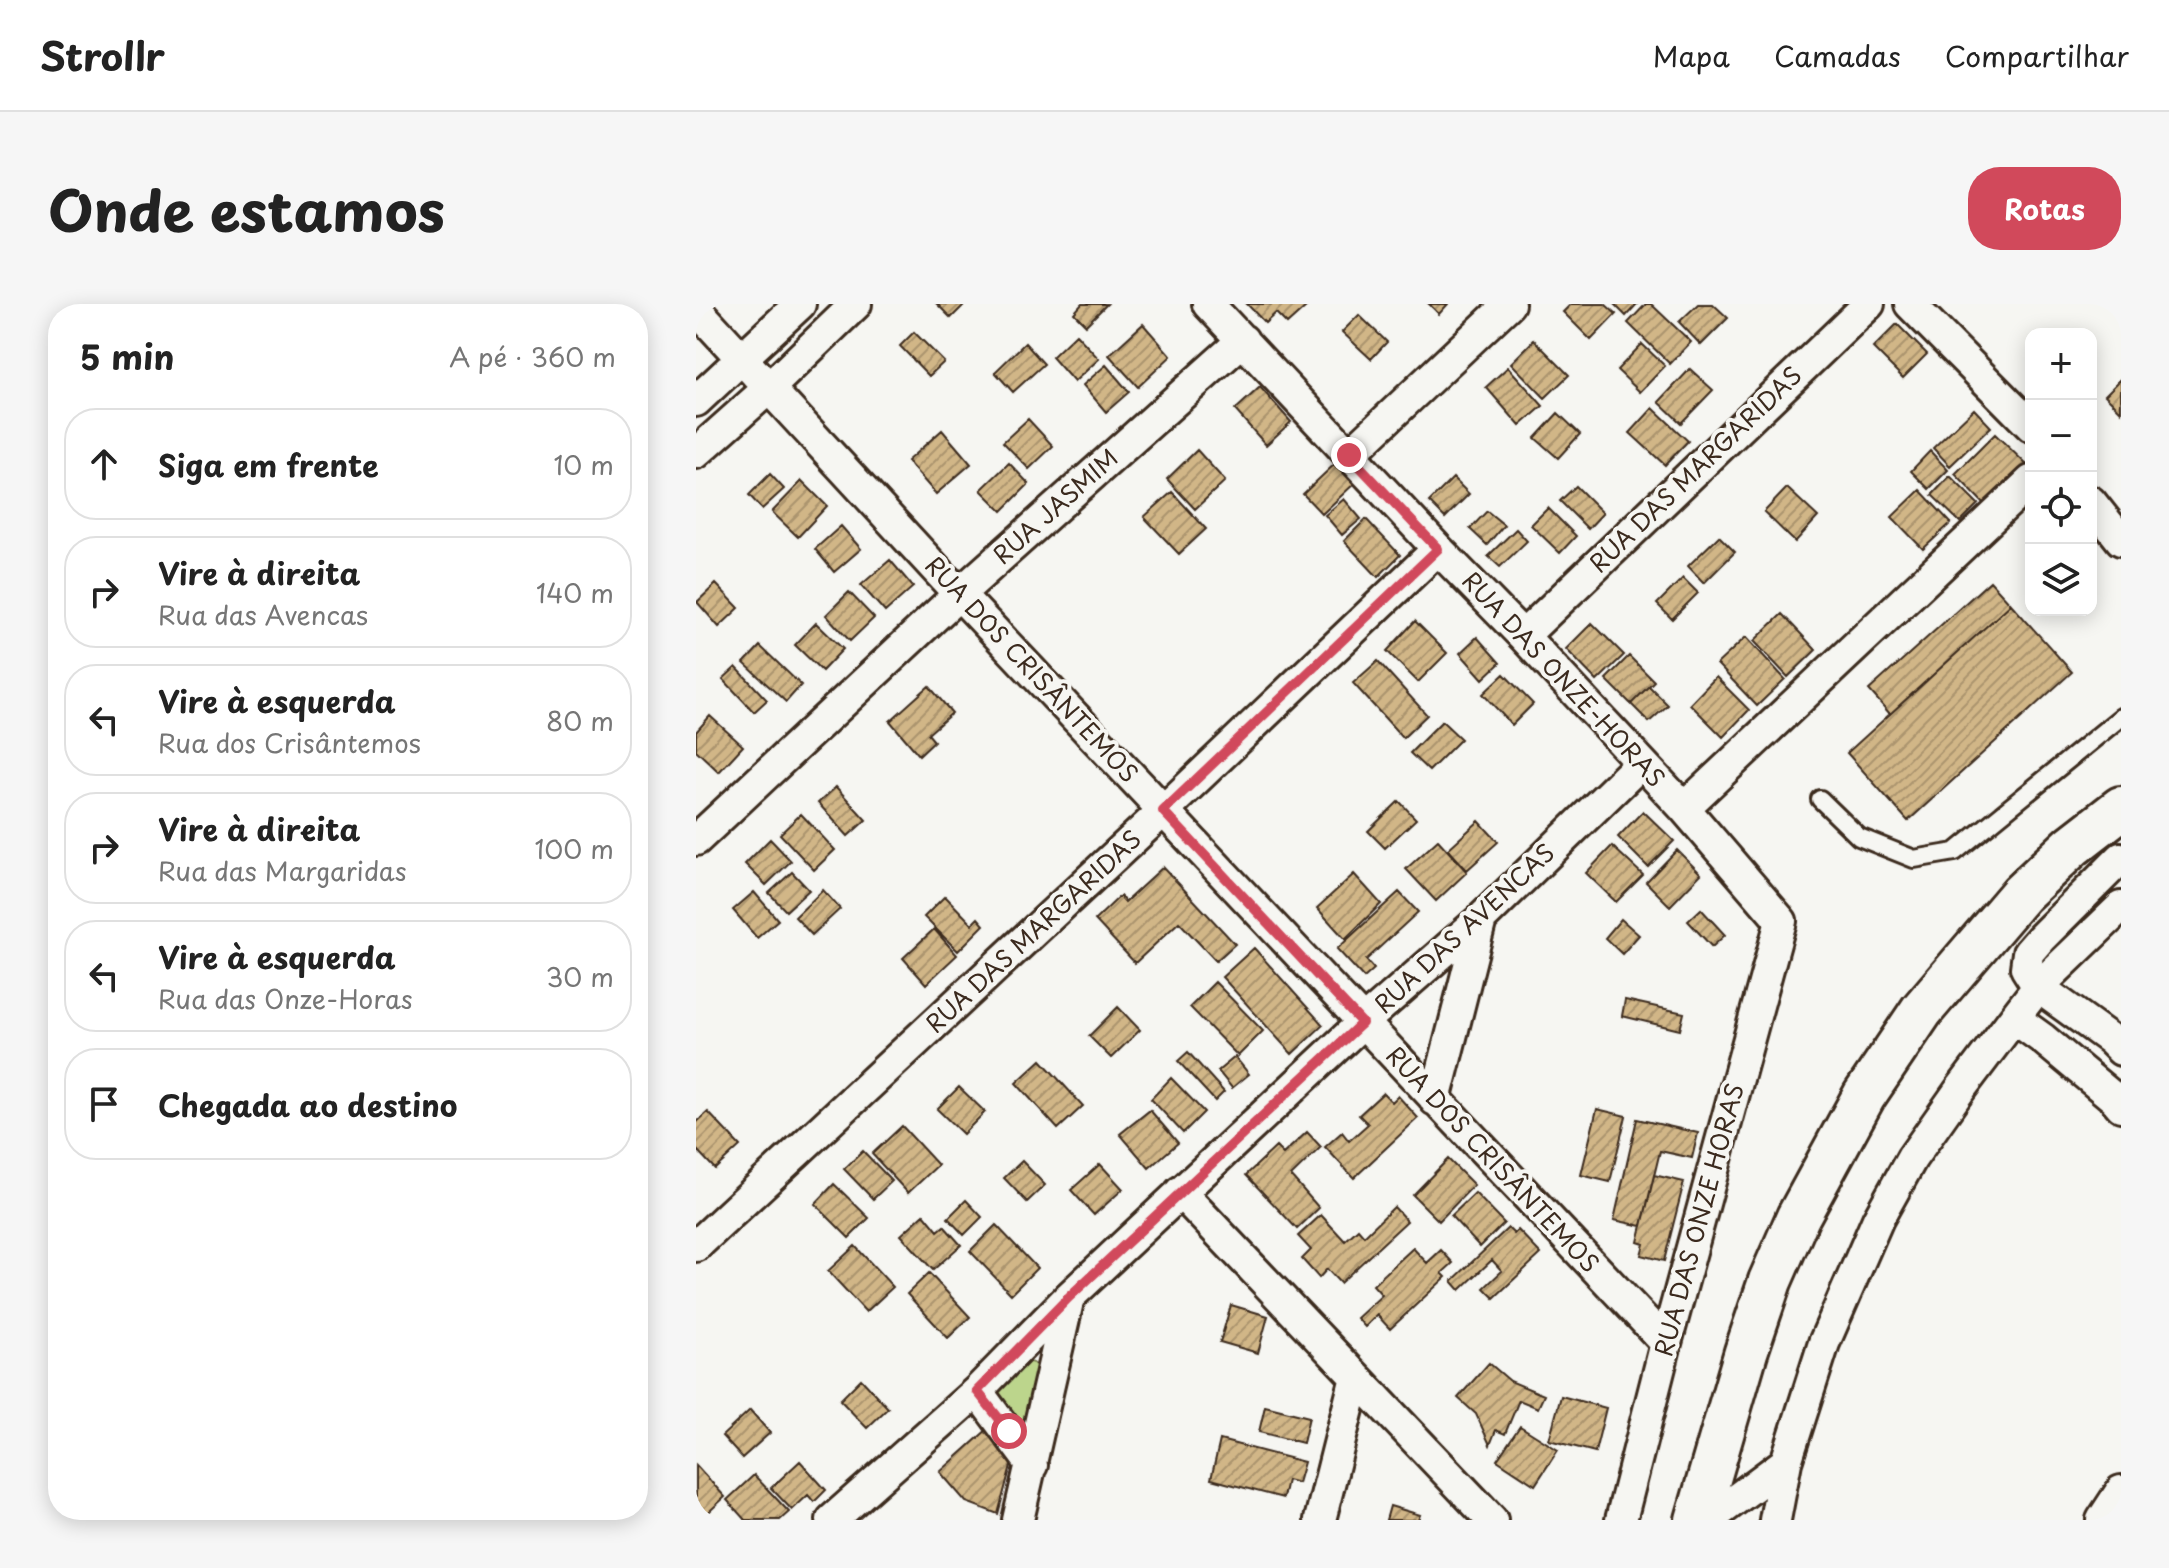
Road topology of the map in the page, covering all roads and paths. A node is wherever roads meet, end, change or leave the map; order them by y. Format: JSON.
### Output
{"nodes":[{"id":1,"x":800,"y":304,"type":"edge"},
{"id":2,"x":856,"y":304,"type":"edge"},
{"id":3,"x":1208,"y":304,"type":"edge"},
{"id":4,"x":1509,"y":304,"type":"edge"},
{"id":5,"x":1869,"y":304,"type":"edge"},
{"id":6,"x":1910,"y":304,"type":"edge"},
{"id":7,"x":696,"y":309,"type":"edge"},
{"id":8,"x":1243,"y":340,"type":"junction"},
{"id":9,"x":742,"y":358,"type":"junction"},
{"id":10,"x":770,"y":387,"type":"junction"},
{"id":11,"x":696,"y":401,"type":"edge"},
{"id":12,"x":2025,"y":420,"type":"edge"},
{"id":13,"x":696,"y":453,"type":"edge"},
{"id":14,"x":1349,"y":455,"type":"junction"},
{"id":15,"x":2097,"y":486,"type":"edge"},
{"id":16,"x":2025,"y":487,"type":"edge"},
{"id":17,"x":2121,"y":505,"type":"edge"},
{"id":18,"x":2097,"y":510,"type":"edge"},
{"id":19,"x":2121,"y":540,"type":"edge"},
{"id":20,"x":1438,"y":549,"type":"junction"},
{"id":21,"x":959,"y":594,"type":"junction"},
{"id":22,"x":1523,"y":636,"type":"junction"},
{"id":23,"x":2121,"y":717,"type":"edge"},
{"id":24,"x":1641,"y":763,"type":"junction"},
{"id":25,"x":1820,"y":799,"type":"dead end"},
{"id":26,"x":1684,"y":808,"type":"junction"},
{"id":27,"x":2121,"y":808,"type":"edge"},
{"id":28,"x":1163,"y":811,"type":"junction"},
{"id":29,"x":696,"y":840,"type":"edge"},
{"id":30,"x":2121,"y":858,"type":"edge"},
{"id":31,"x":2121,"y":907,"type":"edge"},
{"id":32,"x":1481,"y":919,"type":"junction"},
{"id":33,"x":1781,"y":921,"type":"joint"},
{"id":34,"x":2038,"y":987,"type":"junction"},
{"id":35,"x":2014,"y":1018,"type":"junction"},
{"id":36,"x":1362,"y":1023,"type":"junction"},
{"id":37,"x":2121,"y":1050,"type":"edge"},
{"id":38,"x":1435,"y":1100,"type":"junction"},
{"id":39,"x":2121,"y":1106,"type":"edge"},
{"id":40,"x":1180,"y":1192,"type":"junction"},
{"id":41,"x":696,"y":1246,"type":"edge"},
{"id":42,"x":1069,"y":1297,"type":"junction"},
{"id":43,"x":1666,"y":1343,"type":"junction"},
{"id":44,"x":1356,"y":1377,"type":"junction"},
{"id":45,"x":977,"y":1391,"type":"junction"},
{"id":46,"x":1786,"y":1462,"type":"junction"},
{"id":47,"x":1032,"y":1465,"type":"junction"},
{"id":48,"x":2121,"y":1491,"type":"edge"},
{"id":49,"x":832,"y":1520,"type":"edge"},
{"id":50,"x":1018,"y":1520,"type":"edge"},
{"id":51,"x":1320,"y":1520,"type":"edge"},
{"id":52,"x":1492,"y":1520,"type":"edge"},
{"id":53,"x":1621,"y":1520,"type":"edge"},
{"id":54,"x":1697,"y":1520,"type":"edge"},
{"id":55,"x":1708,"y":1520,"type":"edge"},
{"id":56,"x":1775,"y":1520,"type":"edge"},
{"id":57,"x":2102,"y":1520,"type":"edge"}],
"edges":[{"from":1,"to":9,"type":"street"},
{"from":2,"to":10,"type":"street"},
{"from":3,"to":8,"type":"street","name":"RUA DAS ONZE-HORAS"},
{"from":4,"to":14,"type":"street"},
{"from":5,"to":22,"type":"street","name":"RUA DAS MARGARIDAS"},
{"from":6,"to":12,"type":"street"},
{"from":7,"to":9,"type":"street","name":"RUA DOS CRISÂNTEMOS"},
{"from":8,"to":14,"type":"street","name":"RUA DAS ONZE-HORAS"},
{"from":8,"to":21,"type":"street","name":"RUA JASMIM"},
{"from":9,"to":10,"type":"street","name":"RUA DOS CRISÂNTEMOS"},
{"from":9,"to":11,"type":"street"},
{"from":10,"to":13,"type":"street"},
{"from":10,"to":21,"type":"street","name":"RUA DOS CRISÂNTEMOS"},
{"from":14,"to":20,"type":"street","name":"RUA DAS ONZE-HORAS"},
{"from":15,"to":17,"type":"street"},
{"from":16,"to":26,"type":"street"},
{"from":18,"to":19,"type":"street"},
{"from":20,"to":22,"type":"street","name":"RUA DAS ONZE-HORAS"},
{"from":20,"to":28,"type":"street","name":"RUA DAS MARGARIDAS"},
{"from":21,"to":28,"type":"street","name":"RUA DOS CRISÂNTEMOS"},
{"from":21,"to":29,"type":"street","name":"RUA JASMIM"},
{"from":22,"to":24,"type":"street","name":"RUA DAS ONZE-HORAS"},
{"from":23,"to":25,"type":"lane"},
{"from":24,"to":26,"type":"street","name":"RUA DAS ONZE-HORAS"},
{"from":24,"to":32,"type":"street","name":"RUA DAS AVENCAS"},
{"from":26,"to":33,"type":"street","name":"RUA DAS ONZE-HORAS"},
{"from":27,"to":54,"type":"main road"},
{"from":28,"to":36,"type":"street","name":"RUA DOS CRISÂNTEMOS"},
{"from":28,"to":41,"type":"street","name":"RUA DAS MARGARIDAS"},
{"from":30,"to":34,"type":"street"},
{"from":31,"to":34,"type":"street"},
{"from":32,"to":36,"type":"street","name":"RUA DAS AVENCAS"},
{"from":32,"to":38,"type":"street"},
{"from":33,"to":43,"type":"street","name":"RUA DAS ONZE HORAS"},
{"from":34,"to":35,"type":"street"},
{"from":34,"to":37,"type":"street"},
{"from":35,"to":39,"type":"street"},
{"from":35,"to":46,"type":"street"},
{"from":36,"to":38,"type":"street","name":"RUA DOS CRISÂNTEMOS"},
{"from":36,"to":40,"type":"street","name":"RUA DAS AVENCAS"},
{"from":38,"to":43,"type":"street","name":"RUA DOS CRISÂNTEMOS"},
{"from":40,"to":42,"type":"street","name":"RUA DAS AVENCAS"},
{"from":40,"to":44,"type":"street"},
{"from":42,"to":45,"type":"street","name":"RUA DAS AVENCAS"},
{"from":42,"to":47,"type":"street"},
{"from":43,"to":53,"type":"street","name":"RUA DAS ONZE HORAS"},
{"from":44,"to":51,"type":"street"},
{"from":44,"to":52,"type":"street"},
{"from":45,"to":47,"type":"street"},
{"from":45,"to":49,"type":"street","name":"RUA DAS AVENCAS"},
{"from":46,"to":55,"type":"street"},
{"from":46,"to":56,"type":"street"},
{"from":47,"to":50,"type":"street"},
{"from":48,"to":57,"type":"street"}]}
